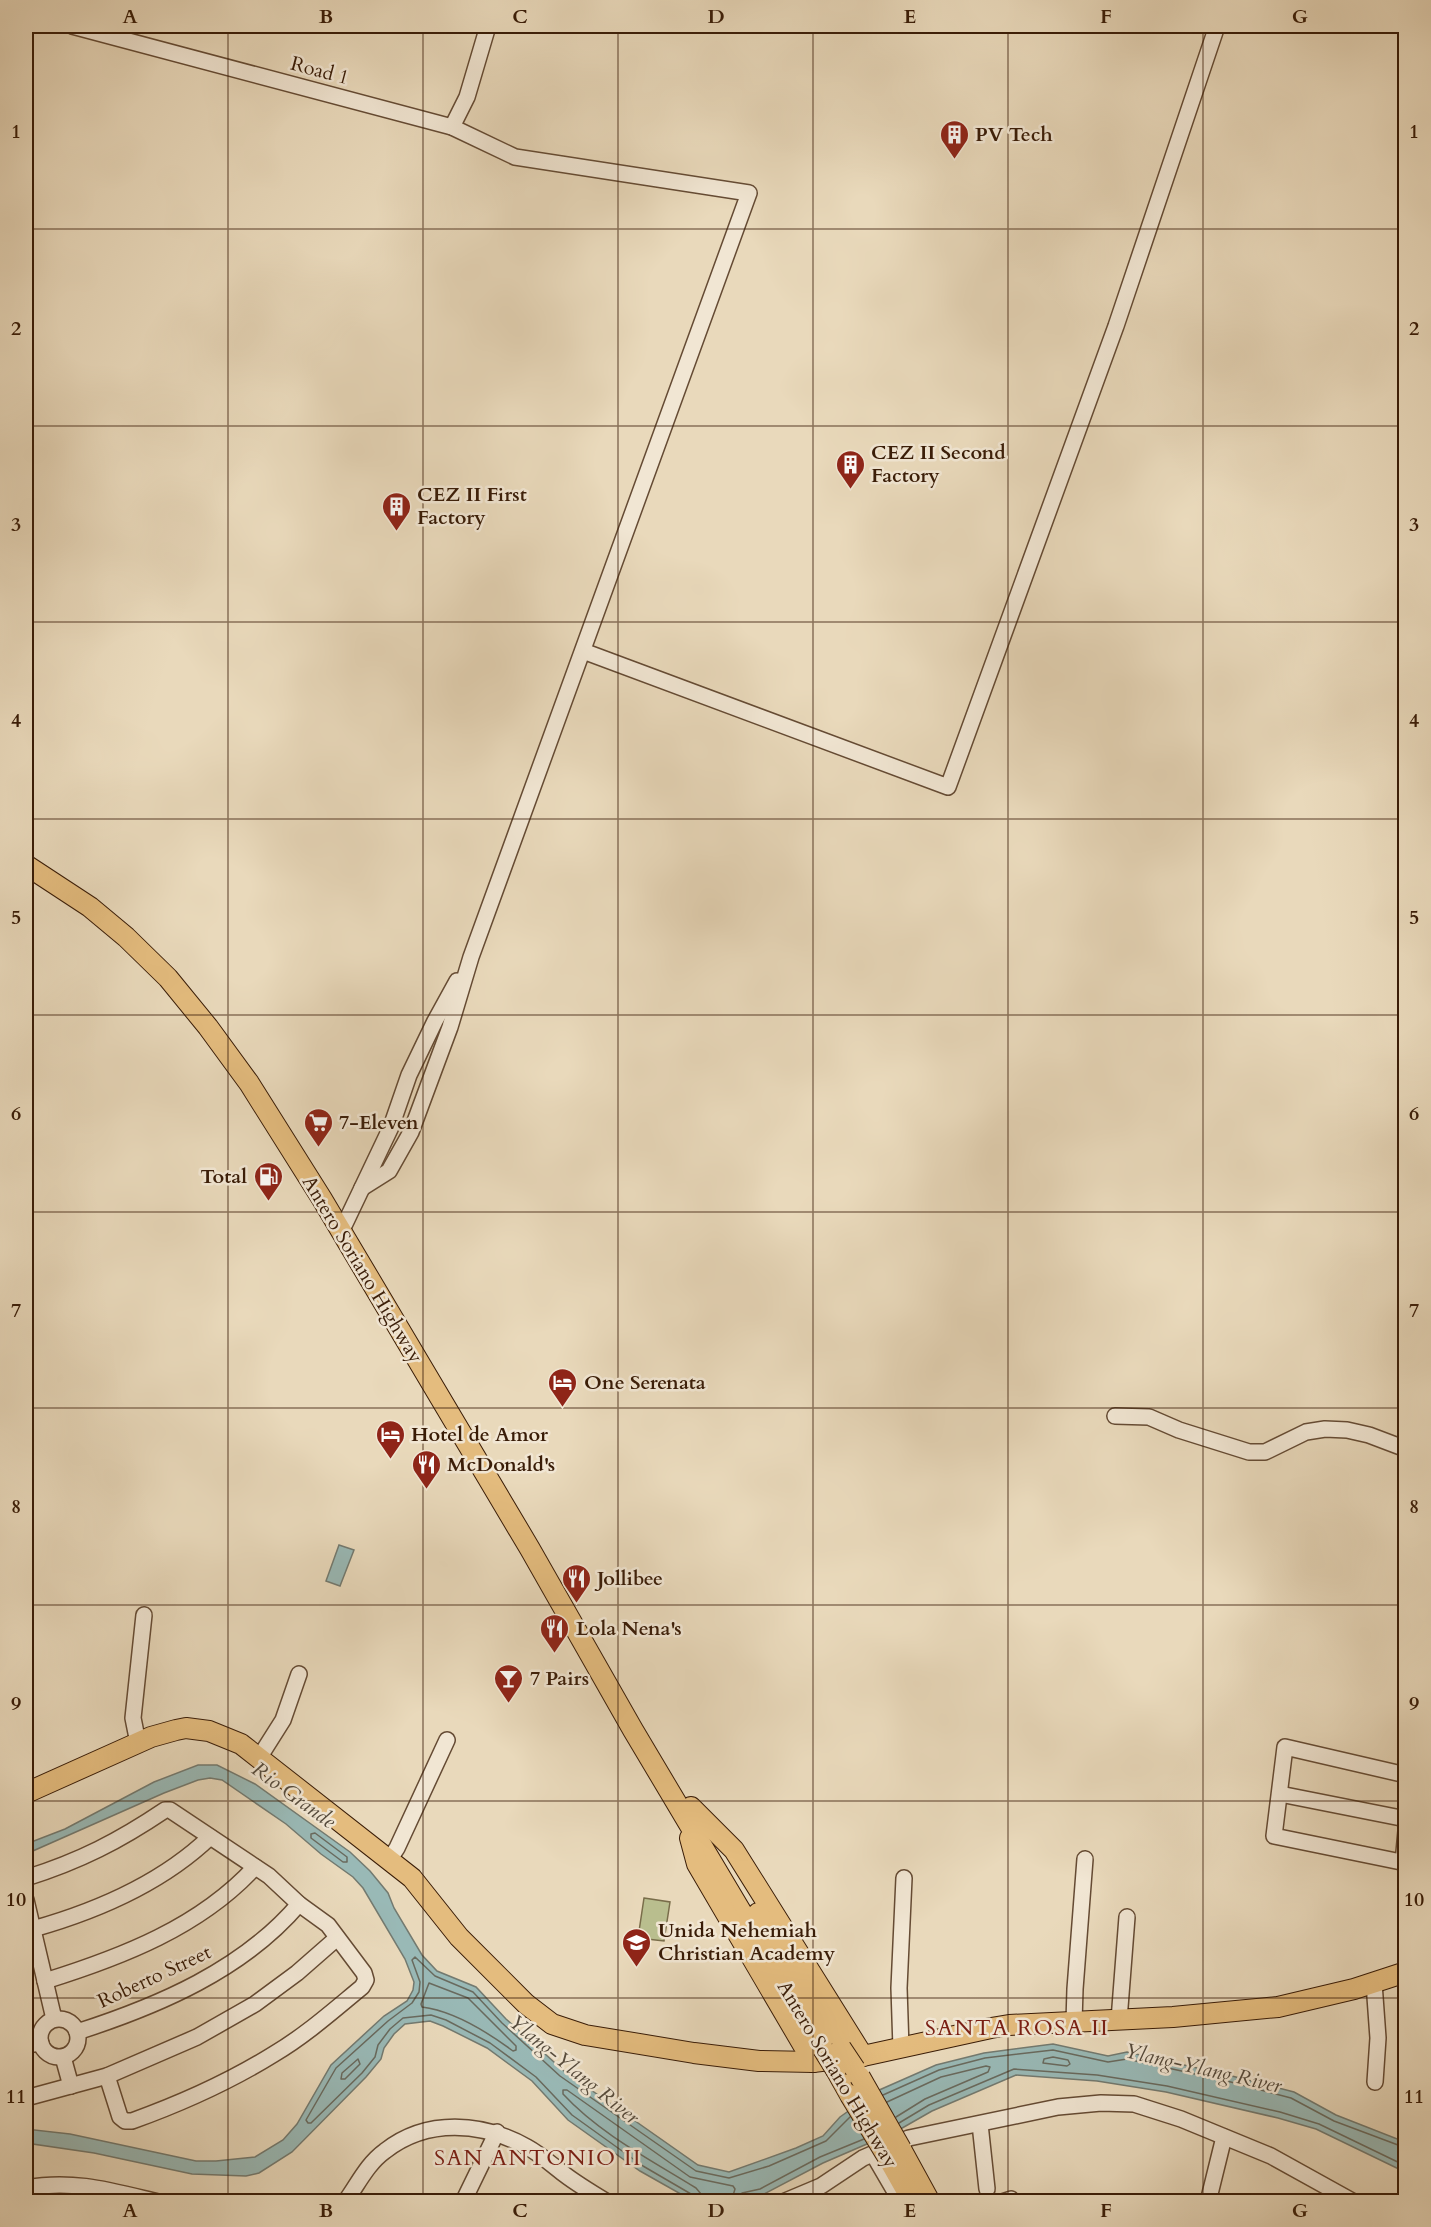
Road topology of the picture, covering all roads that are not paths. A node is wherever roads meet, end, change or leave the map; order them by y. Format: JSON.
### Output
{"nodes":[{"id":1,"x":72,"y":26,"type":"edge"},
{"id":2,"x":488,"y":26,"type":"edge"},
{"id":3,"x":1217,"y":26,"type":"edge"},
{"id":4,"x":452,"y":127,"type":"junction"},
{"id":5,"x":582,"y":651,"type":"junction"},
{"id":6,"x":26,"y":865,"type":"edge"},
{"id":7,"x":471,"y":957,"type":"junction"},
{"id":8,"x":362,"y":1188,"type":"junction"},
{"id":9,"x":341,"y":1232,"type":"junction"},
{"id":10,"x":1115,"y":1416,"type":"dead end"},
{"id":11,"x":1406,"y":1449,"type":"edge"},
{"id":12,"x":144,"y":1615,"type":"dead end"},
{"id":13,"x":299,"y":1674,"type":"dead end"},
{"id":14,"x":447,"y":1740,"type":"dead end"},
{"id":15,"x":138,"y":1743,"type":"junction"},
{"id":16,"x":259,"y":1758,"type":"junction"},
{"id":17,"x":1406,"y":1775,"type":"edge"},
{"id":18,"x":26,"y":1793,"type":"edge"},
{"id":19,"x":1280,"y":1794,"type":"junction"},
{"id":20,"x":686,"y":1810,"type":"junction"},
{"id":21,"x":1406,"y":1819,"type":"edge"},
{"id":22,"x":1406,"y":1831,"type":"edge"},
{"id":23,"x":210,"y":1837,"type":"junction"},
{"id":24,"x":1085,"y":1859,"type":"dead end"},
{"id":25,"x":389,"y":1860,"type":"junction"},
{"id":26,"x":1404,"y":1863,"type":"edge"},
{"id":27,"x":255,"y":1867,"type":"junction"},
{"id":28,"x":26,"y":1878,"type":"edge"},
{"id":29,"x":904,"y":1878,"type":"dead end"},
{"id":30,"x":26,"y":1900,"type":"edge"},
{"id":31,"x":299,"y":1904,"type":"junction"},
{"id":32,"x":1126,"y":1917,"type":"dead end"},
{"id":33,"x":33,"y":1929,"type":"junction"},
{"id":34,"x":337,"y":1938,"type":"junction"},
{"id":35,"x":1406,"y":1972,"type":"edge"},
{"id":36,"x":45,"y":1981,"type":"junction"},
{"id":37,"x":1374,"y":1983,"type":"junction"},
{"id":38,"x":54,"y":2019,"type":"junction"},
{"id":39,"x":1119,"y":2020,"type":"junction"},
{"id":40,"x":1074,"y":2022,"type":"junction"},
{"id":41,"x":77,"y":2032,"type":"junction"},
{"id":42,"x":33,"y":2044,"type":"edge"},
{"id":43,"x":902,"y":2048,"type":"junction"},
{"id":44,"x":826,"y":2053,"type":"junction"},
{"id":45,"x":63,"y":2057,"type":"junction"},
{"id":46,"x":853,"y":2068,"type":"junction"},
{"id":47,"x":107,"y":2076,"type":"junction"},
{"id":48,"x":1375,"y":2082,"type":"dead end"},
{"id":49,"x":71,"y":2086,"type":"junction"},
{"id":50,"x":26,"y":2098,"type":"edge"},
{"id":51,"x":980,"y":2124,"type":"junction"},
{"id":52,"x":497,"y":2132,"type":"junction"},
{"id":53,"x":1224,"y":2137,"type":"junction"},
{"id":54,"x":887,"y":2153,"type":"junction"},
{"id":55,"x":821,"y":2186,"type":"junction"},
{"id":56,"x":26,"y":2188,"type":"edge"},
{"id":57,"x":987,"y":2189,"type":"dead end"},
{"id":58,"x":104,"y":2195,"type":"edge"},
{"id":59,"x":158,"y":2202,"type":"edge"},
{"id":60,"x":345,"y":2202,"type":"edge"},
{"id":61,"x":463,"y":2202,"type":"edge"},
{"id":62,"x":607,"y":2202,"type":"edge"},
{"id":63,"x":783,"y":2202,"type":"edge"},
{"id":64,"x":823,"y":2202,"type":"edge"},
{"id":65,"x":901,"y":2202,"type":"edge"},
{"id":66,"x":913,"y":2202,"type":"edge"},
{"id":67,"x":930,"y":2202,"type":"edge"},
{"id":68,"x":1208,"y":2202,"type":"edge"},
{"id":69,"x":1354,"y":2202,"type":"edge"}],
"edges":[{"from":1,"to":4,"type":"street","name":"Road 1"},
{"from":2,"to":4,"type":"street"},
{"from":3,"to":5,"type":"street"},
{"from":4,"to":5,"type":"street","name":"Road 1"},
{"from":5,"to":7,"type":"street"},
{"from":6,"to":9,"type":"main road","name":"Antero Soriano Highway"},
{"from":7,"to":8,"type":"street"},
{"from":7,"to":8,"type":"street"},
{"from":8,"to":9,"type":"street"},
{"from":9,"to":20,"type":"main road","name":"Antero Soriano Highway"},
{"from":10,"to":11,"type":"street"},
{"from":12,"to":15,"type":"street"},
{"from":13,"to":16,"type":"street"},
{"from":14,"to":25,"type":"street"},
{"from":15,"to":16,"type":"main road"},
{"from":15,"to":18,"type":"main road"},
{"from":16,"to":25,"type":"main road"},
{"from":17,"to":19,"type":"street"},
{"from":19,"to":21,"type":"street"},
{"from":19,"to":26,"type":"street"},
{"from":20,"to":44,"type":"main road","name":"Antero Soriano Highway"},
{"from":20,"to":46,"type":"main road"},
{"from":22,"to":26,"type":"street"},
{"from":23,"to":27,"type":"street"},
{"from":23,"to":28,"type":"street"},
{"from":23,"to":33,"type":"street"},
{"from":24,"to":40,"type":"street"},
{"from":25,"to":44,"type":"main road"},
{"from":27,"to":31,"type":"street"},
{"from":27,"to":36,"type":"street"},
{"from":29,"to":43,"type":"street"},
{"from":30,"to":33,"type":"street"},
{"from":31,"to":34,"type":"street"},
{"from":31,"to":41,"type":"street","name":"Roberto Street"},
{"from":32,"to":39,"type":"street"},
{"from":33,"to":36,"type":"street"},
{"from":34,"to":47,"type":"street"},
{"from":34,"to":47,"type":"street"},
{"from":35,"to":37,"type":"main road"},
{"from":36,"to":38,"type":"street"},
{"from":37,"to":39,"type":"main road"},
{"from":37,"to":48,"type":"street"},
{"from":38,"to":41,"type":"street"},
{"from":38,"to":42,"type":"street"},
{"from":39,"to":40,"type":"main road"},
{"from":40,"to":43,"type":"main road"},
{"from":41,"to":45,"type":"street"},
{"from":42,"to":45,"type":"street"},
{"from":43,"to":46,"type":"main road"},
{"from":44,"to":46,"type":"main road","name":"Antero Soriano Highway","bridge":true},
{"from":44,"to":46,"type":"main road"},
{"from":45,"to":49,"type":"street"},
{"from":46,"to":54,"type":"main road","name":"Antero Soriano Highway","bridge":true},
{"from":46,"to":54,"type":"main road","name":"Antero Soriano Highway","bridge":true},
{"from":47,"to":49,"type":"street"},
{"from":49,"to":50,"type":"street"},
{"from":51,"to":53,"type":"street"},
{"from":51,"to":54,"type":"street"},
{"from":51,"to":57,"type":"street"},
{"from":52,"to":60,"type":"street"},
{"from":52,"to":61,"type":"street"},
{"from":52,"to":62,"type":"street"},
{"from":53,"to":68,"type":"street"},
{"from":53,"to":69,"type":"street"},
{"from":54,"to":55,"type":"street"},
{"from":54,"to":65,"type":"street"},
{"from":54,"to":66,"type":"main road","name":"Antero Soriano Highway"},
{"from":54,"to":67,"type":"main road","name":"Antero Soriano Highway"},
{"from":55,"to":63,"type":"street"},
{"from":55,"to":64,"type":"street"},
{"from":56,"to":58,"type":"street"},
{"from":58,"to":59,"type":"street"}]}
